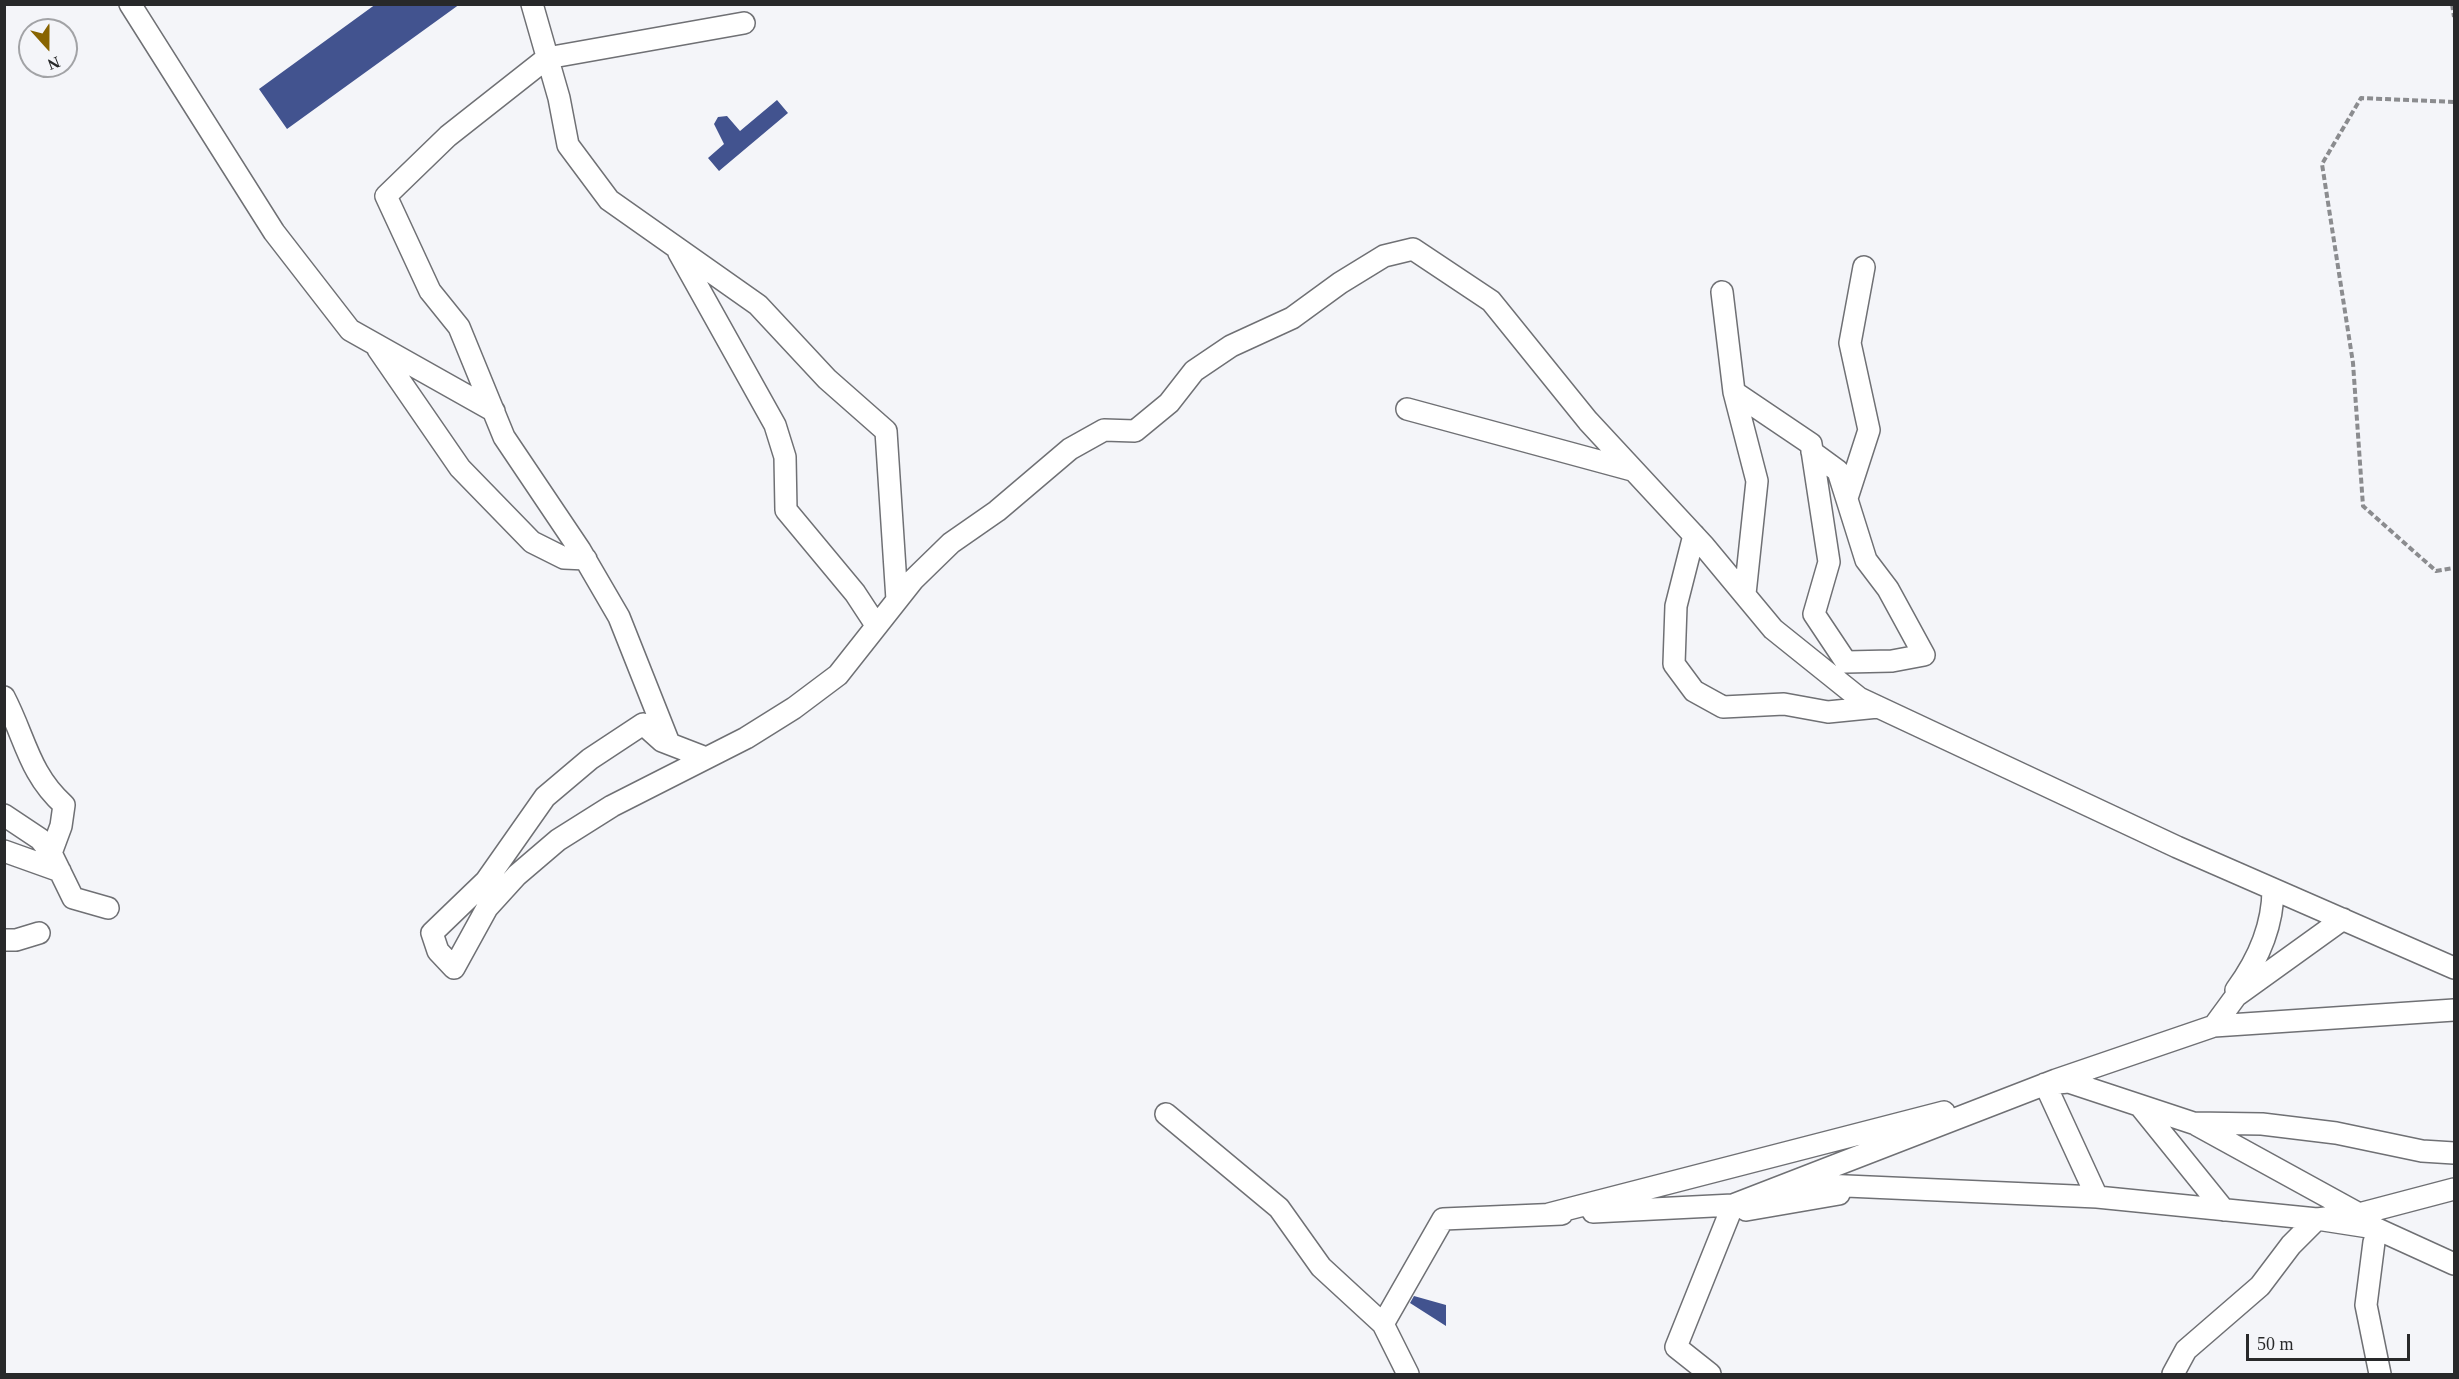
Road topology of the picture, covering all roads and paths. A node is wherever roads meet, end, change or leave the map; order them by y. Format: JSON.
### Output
{"nodes":[{"id":1,"x":130,"y":4,"type":"edge"},
{"id":2,"x":532,"y":4,"type":"edge"},
{"id":3,"x":2452,"y":4,"type":"edge"},
{"id":4,"x":2454,"y":17,"type":"edge"},
{"id":5,"x":744,"y":23,"type":"dead end"},
{"id":6,"x":548,"y":58,"type":"junction"},
{"id":7,"x":2454,"y":102,"type":"edge"},
{"id":8,"x":676,"y":248,"type":"junction"},
{"id":9,"x":1864,"y":267,"type":"dead end"},
{"id":10,"x":1722,"y":292,"type":"dead end"},
{"id":11,"x":374,"y":344,"type":"junction"},
{"id":12,"x":1734,"y":392,"type":"junction"},
{"id":13,"x":1407,"y":409,"type":"dead end"},
{"id":14,"x":494,"y":411,"type":"junction"},
{"id":15,"x":1812,"y":452,"type":"junction"},
{"id":16,"x":1632,"y":470,"type":"junction"},
{"id":17,"x":1847,"y":498,"type":"junction"},
{"id":18,"x":1694,"y":535,"type":"junction"},
{"id":19,"x":586,"y":559,"type":"junction"},
{"id":20,"x":2454,"y":568,"type":"edge"},
{"id":21,"x":1745,"y":594,"type":"junction"},
{"id":22,"x":897,"y":600,"type":"junction"},
{"id":23,"x":876,"y":626,"type":"junction"},
{"id":24,"x":4,"y":697,"type":"edge"},
{"id":25,"x":1879,"y":707,"type":"junction"},
{"id":26,"x":669,"y":744,"type":"junction"},
{"id":27,"x":706,"y":758,"type":"junction"},
{"id":28,"x":4,"y":815,"type":"edge"},
{"id":29,"x":4,"y":851,"type":"edge"},
{"id":30,"x":55,"y":862,"type":"junction"},
{"id":31,"x":2273,"y":889,"type":"junction"},
{"id":32,"x":108,"y":908,"type":"dead end"},
{"id":33,"x":2343,"y":919,"type":"junction"},
{"id":34,"x":39,"y":933,"type":"dead end"},
{"id":35,"x":4,"y":940,"type":"edge"},
{"id":36,"x":2454,"y":968,"type":"edge"},
{"id":37,"x":2228,"y":1008,"type":"junction"},
{"id":38,"x":2454,"y":1010,"type":"edge"},
{"id":39,"x":2214,"y":1026,"type":"junction"},
{"id":40,"x":2041,"y":1086,"type":"junction"},
{"id":41,"x":2140,"y":1106,"type":"junction"},
{"id":42,"x":1166,"y":1114,"type":"dead end"},
{"id":43,"x":2193,"y":1123,"type":"junction"},
{"id":44,"x":2454,"y":1153,"type":"edge"},
{"id":45,"x":1791,"y":1183,"type":"junction"},
{"id":46,"x":1881,"y":1187,"type":"junction"},
{"id":47,"x":2454,"y":1189,"type":"edge"},
{"id":48,"x":2097,"y":1197,"type":"junction"},
{"id":49,"x":1732,"y":1209,"type":"junction"},
{"id":50,"x":2224,"y":1210,"type":"junction"},
{"id":51,"x":1549,"y":1214,"type":"junction"},
{"id":52,"x":2359,"y":1214,"type":"junction"},
{"id":53,"x":2317,"y":1219,"type":"junction"},
{"id":54,"x":2373,"y":1242,"type":"dead end"},
{"id":55,"x":2454,"y":1264,"type":"edge"},
{"id":56,"x":1383,"y":1324,"type":"junction"},
{"id":57,"x":1408,"y":1374,"type":"edge"},
{"id":58,"x":1710,"y":1374,"type":"edge"},
{"id":59,"x":2173,"y":1374,"type":"edge"},
{"id":60,"x":2380,"y":1374,"type":"edge"}],
"edges":[{"from":1,"to":11,"type":"street"},
{"from":2,"to":6,"type":"street"},
{"from":3,"to":4,"type":"path"},
{"from":5,"to":6,"type":"street"},
{"from":6,"to":8,"type":"street"},
{"from":6,"to":14,"type":"street"},
{"from":7,"to":20,"type":"path"},
{"from":8,"to":22,"type":"street"},
{"from":8,"to":23,"type":"street"},
{"from":9,"to":17,"type":"street"},
{"from":10,"to":12,"type":"street"},
{"from":11,"to":14,"type":"street"},
{"from":11,"to":19,"type":"street"},
{"from":12,"to":15,"type":"street"},
{"from":12,"to":21,"type":"street"},
{"from":13,"to":16,"type":"street"},
{"from":14,"to":19,"type":"street"},
{"from":15,"to":17,"type":"street"},
{"from":15,"to":17,"type":"street"},
{"from":16,"to":18,"type":"street"},
{"from":16,"to":22,"type":"street"},
{"from":18,"to":21,"type":"street"},
{"from":18,"to":25,"type":"street"},
{"from":19,"to":26,"type":"street"},
{"from":21,"to":25,"type":"street"},
{"from":22,"to":23,"type":"street"},
{"from":23,"to":27,"type":"street"},
{"from":24,"to":30,"type":"street"},
{"from":25,"to":31,"type":"street"},
{"from":26,"to":27,"type":"street"},
{"from":26,"to":27,"type":"street"},
{"from":28,"to":30,"type":"street"},
{"from":29,"to":30,"type":"street"},
{"from":30,"to":32,"type":"street"},
{"from":31,"to":33,"type":"street"},
{"from":31,"to":37,"type":"street"},
{"from":33,"to":36,"type":"street"},
{"from":33,"to":37,"type":"street"},
{"from":34,"to":35,"type":"street"},
{"from":37,"to":39,"type":"street"},
{"from":38,"to":39,"type":"street"},
{"from":39,"to":40,"type":"street"},
{"from":40,"to":41,"type":"street"},
{"from":40,"to":45,"type":"street"},
{"from":40,"to":48,"type":"street"},
{"from":40,"to":51,"type":"street"},
{"from":41,"to":43,"type":"street"},
{"from":41,"to":50,"type":"street"},
{"from":42,"to":56,"type":"street"},
{"from":43,"to":44,"type":"street"},
{"from":43,"to":52,"type":"street"},
{"from":45,"to":46,"type":"street"},
{"from":45,"to":49,"type":"street"},
{"from":46,"to":48,"type":"street"},
{"from":46,"to":49,"type":"street"},
{"from":47,"to":52,"type":"street"},
{"from":48,"to":50,"type":"street"},
{"from":49,"to":51,"type":"street"},
{"from":49,"to":58,"type":"street"},
{"from":50,"to":53,"type":"street"},
{"from":51,"to":56,"type":"street"},
{"from":52,"to":53,"type":"street"},
{"from":53,"to":55,"type":"street"},
{"from":53,"to":59,"type":"street"},
{"from":54,"to":60,"type":"street"},
{"from":56,"to":57,"type":"street"}]}
